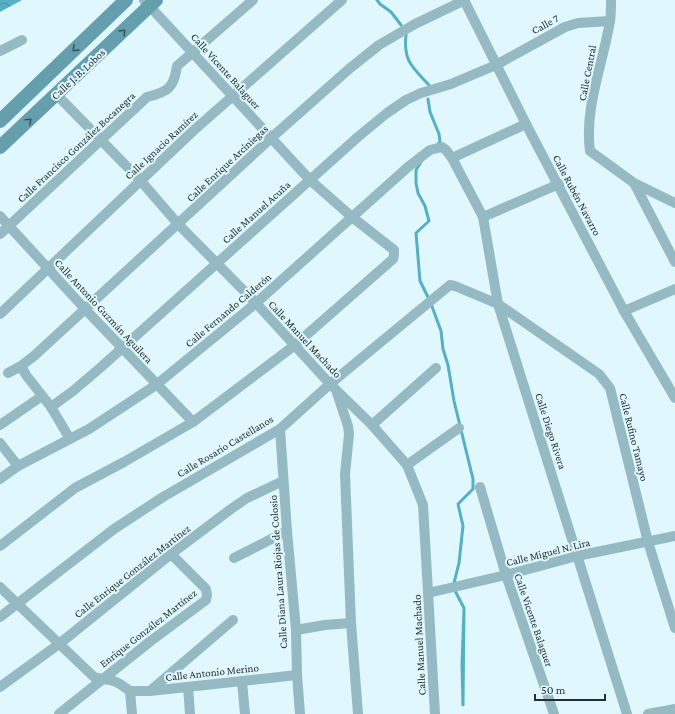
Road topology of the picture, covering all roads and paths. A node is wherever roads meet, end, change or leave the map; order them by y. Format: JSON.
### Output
{"nodes":[{"id":1,"x":253,"y":0,"type":"edge"},
{"id":2,"x":342,"y":0,"type":"edge"},
{"id":3,"x":465,"y":0,"type":"edge"},
{"id":4,"x":611,"y":0,"type":"edge"},
{"id":5,"x":124,"y":1,"type":"edge"},
{"id":6,"x":150,"y":2,"type":"edge"},
{"id":7,"x":137,"y":19,"type":"junction"},
{"id":8,"x":610,"y":21,"type":"junction"},
{"id":9,"x":22,"y":40,"type":"dead end"},
{"id":10,"x":0,"y":51,"type":"edge"},
{"id":11,"x":193,"y":52,"type":"junction"},
{"id":12,"x":496,"y":65,"type":"junction"},
{"id":13,"x":57,"y":95,"type":"junction"},
{"id":14,"x":233,"y":97,"type":"junction"},
{"id":15,"x":0,"y":121,"type":"edge"},
{"id":16,"x":526,"y":124,"type":"junction"},
{"id":17,"x":270,"y":138,"type":"junction"},
{"id":18,"x":101,"y":140,"type":"junction"},
{"id":19,"x":0,"y":147,"type":"edge"},
{"id":20,"x":452,"y":158,"type":"junction"},
{"id":21,"x":140,"y":180,"type":"junction"},
{"id":22,"x":310,"y":180,"type":"junction"},
{"id":23,"x":634,"y":183,"type":"junction"},
{"id":24,"x":558,"y":184,"type":"junction"},
{"id":25,"x":675,"y":203,"type":"edge"},
{"id":26,"x":0,"y":216,"type":"edge"},
{"id":27,"x":352,"y":217,"type":"junction"},
{"id":28,"x":483,"y":217,"type":"junction"},
{"id":29,"x":178,"y":224,"type":"junction"},
{"id":30,"x":9,"y":226,"type":"junction"},
{"id":31,"x":0,"y":234,"type":"edge"},
{"id":32,"x":675,"y":262,"type":"edge"},
{"id":33,"x":217,"y":263,"type":"junction"},
{"id":34,"x":48,"y":269,"type":"junction"},
{"id":35,"x":675,"y":288,"type":"edge"},
{"id":36,"x":256,"y":304,"type":"junction"},
{"id":37,"x":498,"y":304,"type":"junction"},
{"id":38,"x":85,"y":309,"type":"junction"},
{"id":39,"x":624,"y":311,"type":"junction"},
{"id":40,"x":0,"y":314,"type":"edge"},
{"id":41,"x":294,"y":345,"type":"junction"},
{"id":42,"x":122,"y":348,"type":"junction"},
{"id":43,"x":21,"y":366,"type":"junction"},
{"id":44,"x":436,"y":368,"type":"dead end"},
{"id":45,"x":8,"y":373,"type":"dead end"},
{"id":46,"x":156,"y":385,"type":"junction"},
{"id":47,"x":334,"y":388,"type":"junction"},
{"id":48,"x":42,"y":396,"type":"junction"},
{"id":49,"x":675,"y":398,"type":"edge"},
{"id":50,"x":51,"y":407,"type":"junction"},
{"id":51,"x":193,"y":422,"type":"junction"},
{"id":52,"x":0,"y":425,"type":"edge"},
{"id":53,"x":372,"y":425,"type":"junction"},
{"id":54,"x":459,"y":428,"type":"dead end"},
{"id":55,"x":280,"y":429,"type":"junction"},
{"id":56,"x":70,"y":439,"type":"junction"},
{"id":57,"x":0,"y":443,"type":"edge"},
{"id":58,"x":407,"y":465,"type":"junction"},
{"id":59,"x":18,"y":466,"type":"junction"},
{"id":60,"x":0,"y":479,"type":"edge"},
{"id":61,"x":283,"y":481,"type":"junction"},
{"id":62,"x":480,"y":486,"type":"dead end"},
{"id":63,"x":287,"y":531,"type":"junction"},
{"id":64,"x":675,"y":536,"type":"edge"},
{"id":65,"x":648,"y":542,"type":"junction"},
{"id":66,"x":0,"y":546,"type":"edge"},
{"id":67,"x":171,"y":554,"type":"junction"},
{"id":68,"x":577,"y":556,"type":"junction"},
{"id":69,"x":234,"y":558,"type":"dead end"},
{"id":70,"x":506,"y":575,"type":"junction"},
{"id":71,"x":0,"y":588,"type":"edge"},
{"id":72,"x":428,"y":593,"type":"junction"},
{"id":73,"x":16,"y":604,"type":"junction"},
{"id":74,"x":0,"y":617,"type":"edge"},
{"id":75,"x":234,"y":620,"type":"dead end"},
{"id":76,"x":351,"y":624,"type":"junction"},
{"id":77,"x":675,"y":628,"type":"edge"},
{"id":78,"x":296,"y":630,"type":"junction"},
{"id":79,"x":59,"y":644,"type":"junction"},
{"id":80,"x":297,"y":675,"type":"junction"},
{"id":81,"x":103,"y":680,"type":"junction"},
{"id":82,"x":242,"y":682,"type":"junction"},
{"id":83,"x":188,"y":687,"type":"junction"},
{"id":84,"x":0,"y":688,"type":"edge"},
{"id":85,"x":130,"y":691,"type":"junction"},
{"id":86,"x":150,"y":691,"type":"junction"},
{"id":87,"x":675,"y":709,"type":"edge"},
{"id":88,"x":59,"y":714,"type":"edge"},
{"id":89,"x":132,"y":714,"type":"edge"},
{"id":90,"x":190,"y":714,"type":"edge"},
{"id":91,"x":245,"y":714,"type":"edge"},
{"id":92,"x":300,"y":714,"type":"edge"},
{"id":93,"x":358,"y":714,"type":"edge"},
{"id":94,"x":435,"y":714,"type":"edge"},
{"id":95,"x":554,"y":714,"type":"edge"},
{"id":96,"x":627,"y":714,"type":"edge"},
{"id":97,"x":648,"y":714,"type":"edge"}],
"edges":[{"from":1,"to":11,"type":"street","name":"Calle Francisco González Bocanegra"},
{"from":2,"to":14,"type":"street","name":"Calle Ignacio Ramírez"},
{"from":3,"to":12,"type":"street","name":"Calle Rubén Navarro"},
{"from":3,"to":17,"type":"street","name":"Calle Enrique Arciniegas"},
{"from":4,"to":8,"type":"street","name":"Calle Central"},
{"from":5,"to":7,"type":"main road"},
{"from":5,"to":15,"type":"main road","name":"Calle J. B. Lobos","one_way":true},
{"from":6,"to":7,"type":"main road","name":"Calle J. B. Lobos"},
{"from":6,"to":11,"type":"street","name":"Calle Vicente Balaguer"},
{"from":13,"to":7,"type":"main road","name":"Calle J. B. Lobos","one_way":true},
{"from":8,"to":12,"type":"street","name":"Calle 7"},
{"from":8,"to":23,"type":"street","name":"Calle Central"},
{"from":9,"to":10,"type":"street"},
{"from":11,"to":14,"type":"street","name":"Calle Vicente Balaguer"},
{"from":11,"to":18,"type":"street","name":"Calle Francisco González Bocanegra"},
{"from":12,"to":16,"type":"street","name":"Calle Rubén Navarro"},
{"from":12,"to":22,"type":"street","name":"Calle Manuel Acuña"},
{"from":13,"to":18,"type":"street","name":"Calle Manuel Machado"},
{"from":19,"to":13,"type":"main road","name":"Calle J. B. Lobos","one_way":true},
{"from":14,"to":17,"type":"street","name":"Calle Vicente Balaguer"},
{"from":14,"to":21,"type":"street","name":"Calle Ignacio Ramírez"},
{"from":16,"to":20,"type":"street"},
{"from":16,"to":24,"type":"street","name":"Calle Rubén Navarro"},
{"from":17,"to":22,"type":"street","name":"Calle Vicente Balaguer"},
{"from":17,"to":29,"type":"street","name":"Calle Enrique Arciniegas"},
{"from":18,"to":21,"type":"street","name":"Calle Manuel Machado"},
{"from":18,"to":30,"type":"street","name":"Calle Francisco González Bocanegra"},
{"from":20,"to":27,"type":"street","name":"Calle Fernando Calderón"},
{"from":20,"to":28,"type":"street","name":"Calle Diego Rivera"},
{"from":21,"to":29,"type":"street","name":"Calle Manuel Machado"},
{"from":21,"to":34,"type":"street","name":"Calle Ignacio Ramírez"},
{"from":22,"to":27,"type":"street","name":"Calle Vicente Balaguer"},
{"from":22,"to":33,"type":"street","name":"Calle Manuel Acuña"},
{"from":23,"to":25,"type":"street"},
{"from":23,"to":32,"type":"street"},
{"from":24,"to":28,"type":"street"},
{"from":24,"to":39,"type":"street","name":"Calle Rubén Navarro"},
{"from":26,"to":30,"type":"street","name":"Calle Antonio Guzmán Aguilera"},
{"from":27,"to":36,"type":"street","name":"Calle Fernando Calderón"},
{"from":27,"to":41,"type":"street","name":"Calle Vicente Balaguer"},
{"from":28,"to":37,"type":"street","name":"Calle Diego Rivera"},
{"from":29,"to":33,"type":"street","name":"Calle Manuel Machado"},
{"from":29,"to":38,"type":"street","name":"Calle Enrique Arciniegas"},
{"from":30,"to":31,"type":"street","name":"Calle Francisco González Bocanegra"},
{"from":30,"to":34,"type":"street","name":"Calle Antonio Guzmán Aguilera"},
{"from":33,"to":36,"type":"street","name":"Calle Manuel Machado"},
{"from":33,"to":42,"type":"street","name":"Calle Manuel Acuña"},
{"from":34,"to":38,"type":"street","name":"Calle Antonio Guzmán Aguilera"},
{"from":34,"to":40,"type":"street","name":"Calle Ignacio Ramírez"},
{"from":35,"to":39,"type":"street"},
{"from":36,"to":41,"type":"street","name":"Calle Manuel Machado"},
{"from":36,"to":46,"type":"street","name":"Calle Fernando Calderón"},
{"from":37,"to":47,"type":"street","name":"Calle Rosario Castellanos"},
{"from":37,"to":65,"type":"street","name":"Calle Rufino Tamayo"},
{"from":37,"to":68,"type":"street","name":"Calle Diego Rivera"},
{"from":38,"to":42,"type":"street","name":"Calle Antonio Guzmán Aguilera"},
{"from":38,"to":43,"type":"street","name":"Calle Enrique Arciniegas"},
{"from":39,"to":49,"type":"street","name":"Calle Rubén Navarro"},
{"from":41,"to":47,"type":"street","name":"Calle Manuel Machado"},
{"from":41,"to":51,"type":"street"},
{"from":42,"to":46,"type":"street","name":"Calle Antonio Guzmán Aguilera"},
{"from":42,"to":50,"type":"street","name":"Calle Manuel Acuña"},
{"from":43,"to":45,"type":"street","name":"Calle Enrique Arciniegas"},
{"from":43,"to":48,"type":"street"},
{"from":44,"to":53,"type":"street"},
{"from":46,"to":51,"type":"street","name":"Calle Antonio Guzmán Aguilera"},
{"from":46,"to":56,"type":"street","name":"Calle Fernando Calderón"},
{"from":47,"to":53,"type":"street","name":"Calle Manuel Machado"},
{"from":47,"to":55,"type":"street","name":"Calle Rosario Castellanos"},
{"from":47,"to":76,"type":"street","name":"Calle Manuel Machado"},
{"from":48,"to":50,"type":"street"},
{"from":48,"to":52,"type":"street"},
{"from":50,"to":56,"type":"street"},
{"from":51,"to":66,"type":"street"},
{"from":53,"to":58,"type":"street","name":"Calle Manuel Machado"},
{"from":54,"to":58,"type":"street"},
{"from":55,"to":61,"type":"street","name":"Calle Diana Laura Riojas de Colosio"},
{"from":55,"to":73,"type":"street","name":"Calle Rosario Castellanos"},
{"from":56,"to":59,"type":"street","name":"Calle Fernando Calderón"},
{"from":57,"to":59,"type":"street"},
{"from":58,"to":72,"type":"street","name":"Calle Manuel Machado"},
{"from":59,"to":60,"type":"street","name":"Calle Fernando Calderón"},
{"from":61,"to":63,"type":"street","name":"Calle Diana Laura Riojas de Colosio"},
{"from":61,"to":67,"type":"street","name":"Calle Enrique González Martínez"},
{"from":62,"to":70,"type":"street","name":"Calle Vicente Balaguer"},
{"from":63,"to":69,"type":"street"},
{"from":63,"to":78,"type":"street","name":"Calle Diana Laura Riojas de Colosio"},
{"from":64,"to":65,"type":"street","name":"Calle Miguel N. Lira"},
{"from":65,"to":68,"type":"street","name":"Calle Miguel N. Lira"},
{"from":65,"to":77,"type":"street","name":"Calle Rufino Tamayo"},
{"from":67,"to":79,"type":"street","name":"Calle Enrique González Martínez"},
{"from":67,"to":81,"type":"street","name":"Enrique González Martínez"},
{"from":68,"to":70,"type":"street","name":"Calle Miguel N. Lira"},
{"from":68,"to":96,"type":"street","name":"Calle Diego Rivera"},
{"from":70,"to":72,"type":"street","name":"Calle Miguel N. Lira"},
{"from":70,"to":95,"type":"street","name":"Calle Vicente Balaguer"},
{"from":71,"to":73,"type":"street"},
{"from":72,"to":94,"type":"street","name":"Calle Manuel Machado"},
{"from":73,"to":74,"type":"street","name":"Calle Rosario Castellanos"},
{"from":73,"to":79,"type":"street"},
{"from":75,"to":86,"type":"street"},
{"from":76,"to":78,"type":"street"},
{"from":76,"to":93,"type":"street","name":"Calle Manuel Machado"},
{"from":78,"to":80,"type":"street","name":"Calle Diana Laura Riojas de Colosio"},
{"from":79,"to":81,"type":"street"},
{"from":79,"to":84,"type":"street","name":"Calle Enrique González Martínez"},
{"from":80,"to":82,"type":"street","name":"Calle Antonio Merino"},
{"from":80,"to":92,"type":"street","name":"Calle Diana Laura Riojas de Colosio"},
{"from":81,"to":85,"type":"street"},
{"from":81,"to":88,"type":"street","name":"Enrique González Martínez"},
{"from":82,"to":83,"type":"street","name":"Calle Antonio Merino"},
{"from":82,"to":91,"type":"street"},
{"from":83,"to":86,"type":"street","name":"Calle Antonio Merino"},
{"from":83,"to":90,"type":"street"},
{"from":85,"to":86,"type":"street","name":"Calle Antonio Merino"},
{"from":85,"to":89,"type":"street"},
{"from":87,"to":97,"type":"street"}]}
